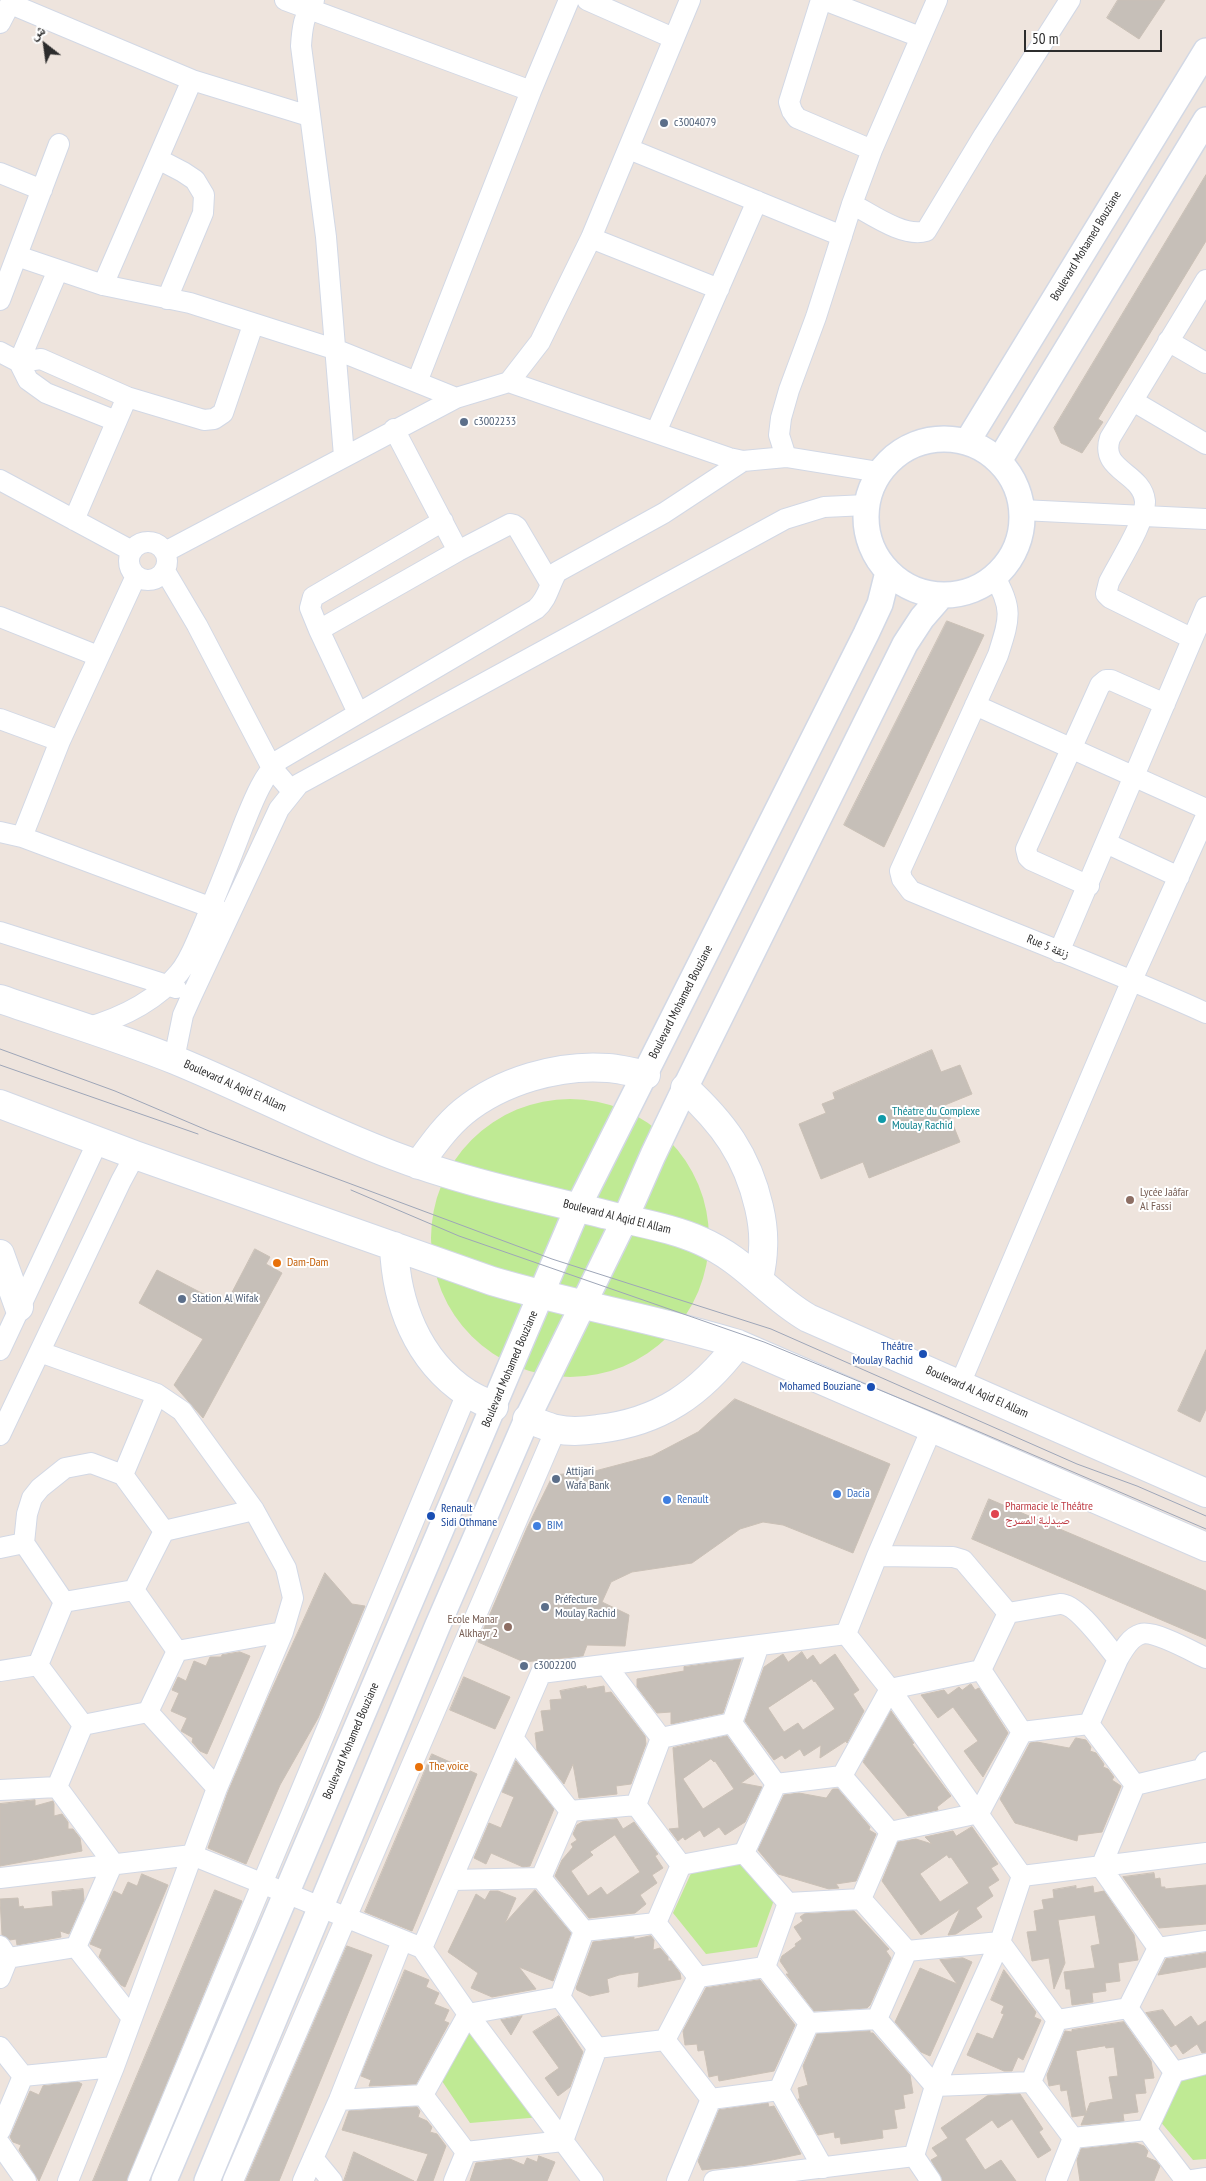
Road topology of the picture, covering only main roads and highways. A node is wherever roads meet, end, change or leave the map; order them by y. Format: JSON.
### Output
{"nodes":[{"id":1,"x":0,"y":999,"type":"edge"},
{"id":2,"x":646,"y":1075,"type":"road end"},
{"id":3,"x":685,"y":1088,"type":"road end"},
{"id":4,"x":0,"y":1104,"type":"edge"},
{"id":5,"x":418,"y":1165,"type":"junction"},
{"id":6,"x":394,"y":1246,"type":"junction"},
{"id":7,"x":0,"y":1254,"type":"edge"},
{"id":8,"x":759,"y":1279,"type":"junction"},
{"id":9,"x":19,"y":1306,"type":"road end"},
{"id":10,"x":738,"y":1344,"type":"junction"},
{"id":11,"x":494,"y":1407,"type":"road end"},
{"id":12,"x":527,"y":1419,"type":"road end"},
{"id":13,"x":1206,"y":1493,"type":"edge"},
{"id":14,"x":1206,"y":1547,"type":"edge"}],
"edges":[{"from":1,"to":5,"type":"main road","name":"Boulevard Al Aqid El Allam"},
{"from":2,"to":5,"type":"main road"},
{"from":3,"to":8,"type":"main road"},
{"from":4,"to":6,"type":"main road"},
{"from":5,"to":8,"type":"main road","name":"Boulevard Al Aqid El Allam"},
{"from":6,"to":10,"type":"main road"},
{"from":6,"to":11,"type":"main road"},
{"from":7,"to":9,"type":"main road"},
{"from":8,"to":13,"type":"main road","name":"Boulevard Al Aqid El Allam"},
{"from":10,"to":12,"type":"main road"},
{"from":10,"to":14,"type":"main road"}]}
